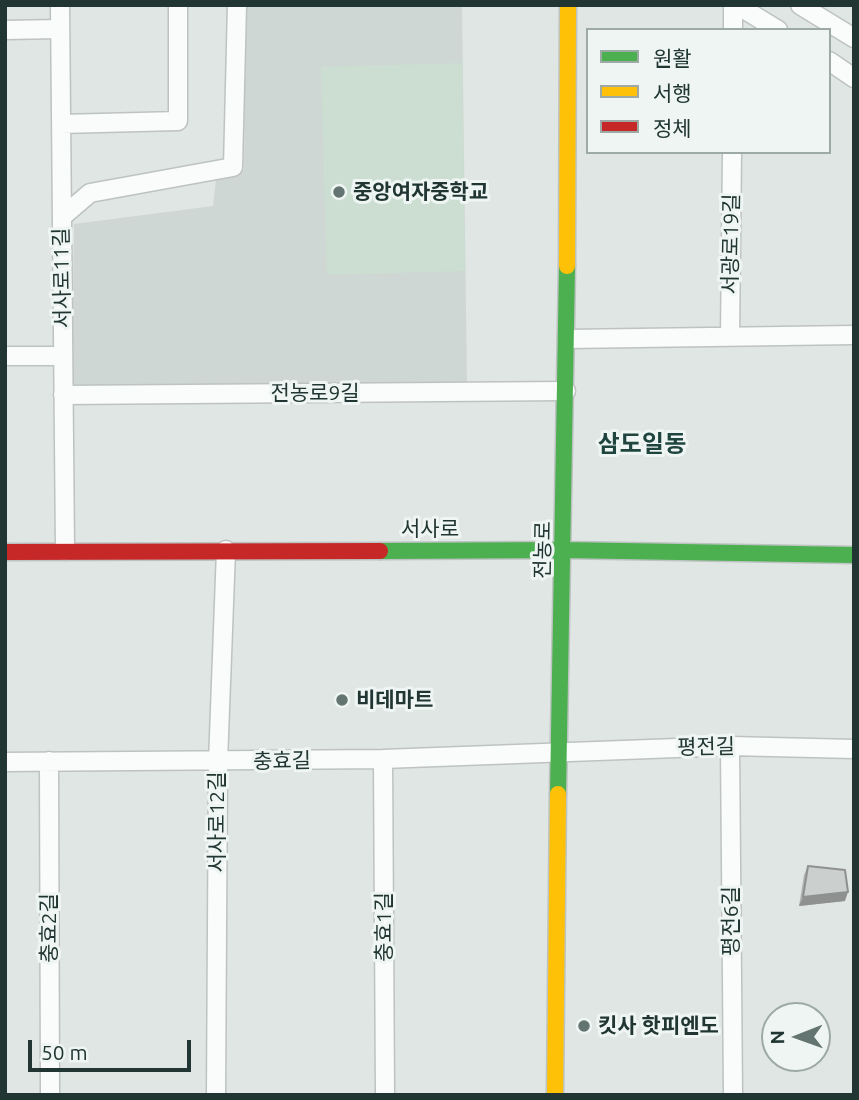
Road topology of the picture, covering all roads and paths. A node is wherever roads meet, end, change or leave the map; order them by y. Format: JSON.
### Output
{"nodes":[{"id":1,"x":60,"y":5,"type":"edge"},
{"id":2,"x":178,"y":5,"type":"edge"},
{"id":3,"x":237,"y":5,"type":"edge"},
{"id":4,"x":568,"y":5,"type":"edge"},
{"id":5,"x":735,"y":5,"type":"edge"},
{"id":6,"x":800,"y":5,"type":"edge"},
{"id":7,"x":733,"y":28,"type":"edge"},
{"id":8,"x":775,"y":28,"type":"edge"},
{"id":9,"x":60,"y":29,"type":"junction"},
{"id":10,"x":5,"y":30,"type":"edge"},
{"id":11,"x":854,"y":38,"type":"edge"},
{"id":12,"x":831,"y":62,"type":"edge"},
{"id":13,"x":851,"y":69,"type":"edge"},
{"id":14,"x":61,"y":124,"type":"junction"},
{"id":15,"x":732,"y":154,"type":"edge"},
{"id":16,"x":62,"y":217,"type":"junction"},
{"id":17,"x":854,"y":335,"type":"edge"},
{"id":18,"x":730,"y":337,"type":"junction"},
{"id":19,"x":567,"y":339,"type":"junction"},
{"id":20,"x":5,"y":356,"type":"edge"},
{"id":21,"x":63,"y":356,"type":"junction"},
{"id":22,"x":566,"y":391,"type":"junction"},
{"id":23,"x":64,"y":395,"type":"junction"},
{"id":24,"x":226,"y":550,"type":"junction"},
{"id":25,"x":564,"y":550,"type":"junction"},
{"id":26,"x":65,"y":551,"type":"junction"},
{"id":27,"x":5,"y":552,"type":"edge"},
{"id":28,"x":854,"y":555,"type":"edge"},
{"id":29,"x":730,"y":746,"type":"junction"},
{"id":30,"x":854,"y":749,"type":"edge"},
{"id":31,"x":558,"y":751,"type":"junction"},
{"id":32,"x":383,"y":759,"type":"junction"},
{"id":33,"x":49,"y":761,"type":"junction"},
{"id":34,"x":5,"y":762,"type":"edge"},
{"id":35,"x":218,"y":762,"type":"junction"},
{"id":36,"x":50,"y":1095,"type":"edge"},
{"id":37,"x":216,"y":1095,"type":"edge"},
{"id":38,"x":385,"y":1095,"type":"edge"},
{"id":39,"x":555,"y":1095,"type":"edge"},
{"id":40,"x":733,"y":1095,"type":"edge"}],
"edges":[{"from":1,"to":9,"type":"street","name":"서사로11길"},
{"from":2,"to":14,"type":"street"},
{"from":3,"to":16,"type":"street"},
{"from":4,"to":19,"type":"street","name":"전농로"},
{"from":5,"to":7,"type":"street"},
{"from":5,"to":8,"type":"street"},
{"from":6,"to":11,"type":"street"},
{"from":9,"to":10,"type":"street"},
{"from":9,"to":14,"type":"street","name":"서사로11길"},
{"from":12,"to":13,"type":"street"},
{"from":14,"to":16,"type":"street","name":"서사로11길"},
{"from":15,"to":18,"type":"street","name":"서광로19길"},
{"from":16,"to":21,"type":"street","name":"서사로11길"},
{"from":17,"to":18,"type":"street"},
{"from":18,"to":19,"type":"street"},
{"from":19,"to":22,"type":"street","name":"전농로"},
{"from":20,"to":21,"type":"street"},
{"from":21,"to":23,"type":"street","name":"서사로11길"},
{"from":22,"to":23,"type":"street","name":"전농로9길"},
{"from":22,"to":25,"type":"street","name":"전농로"},
{"from":23,"to":26,"type":"street","name":"서사로11길"},
{"from":24,"to":25,"type":"street","name":"서사로"},
{"from":24,"to":26,"type":"street","name":"서사로"},
{"from":24,"to":35,"type":"street","name":"서사로12길"},
{"from":25,"to":28,"type":"street","name":"서사로"},
{"from":25,"to":31,"type":"street","name":"전농로"},
{"from":26,"to":27,"type":"street","name":"서사로"},
{"from":29,"to":30,"type":"street","name":"평전길"},
{"from":29,"to":31,"type":"street","name":"평전길"},
{"from":29,"to":40,"type":"street","name":"평전6길"},
{"from":31,"to":32,"type":"street","name":"충효길"},
{"from":31,"to":39,"type":"street","name":"전농로"},
{"from":32,"to":35,"type":"street","name":"충효길"},
{"from":32,"to":38,"type":"street","name":"충효1길"},
{"from":33,"to":34,"type":"street","name":"충효길"},
{"from":33,"to":35,"type":"street","name":"충효길"},
{"from":33,"to":36,"type":"street","name":"충효2길"},
{"from":35,"to":37,"type":"street","name":"서사로12길"}]}
